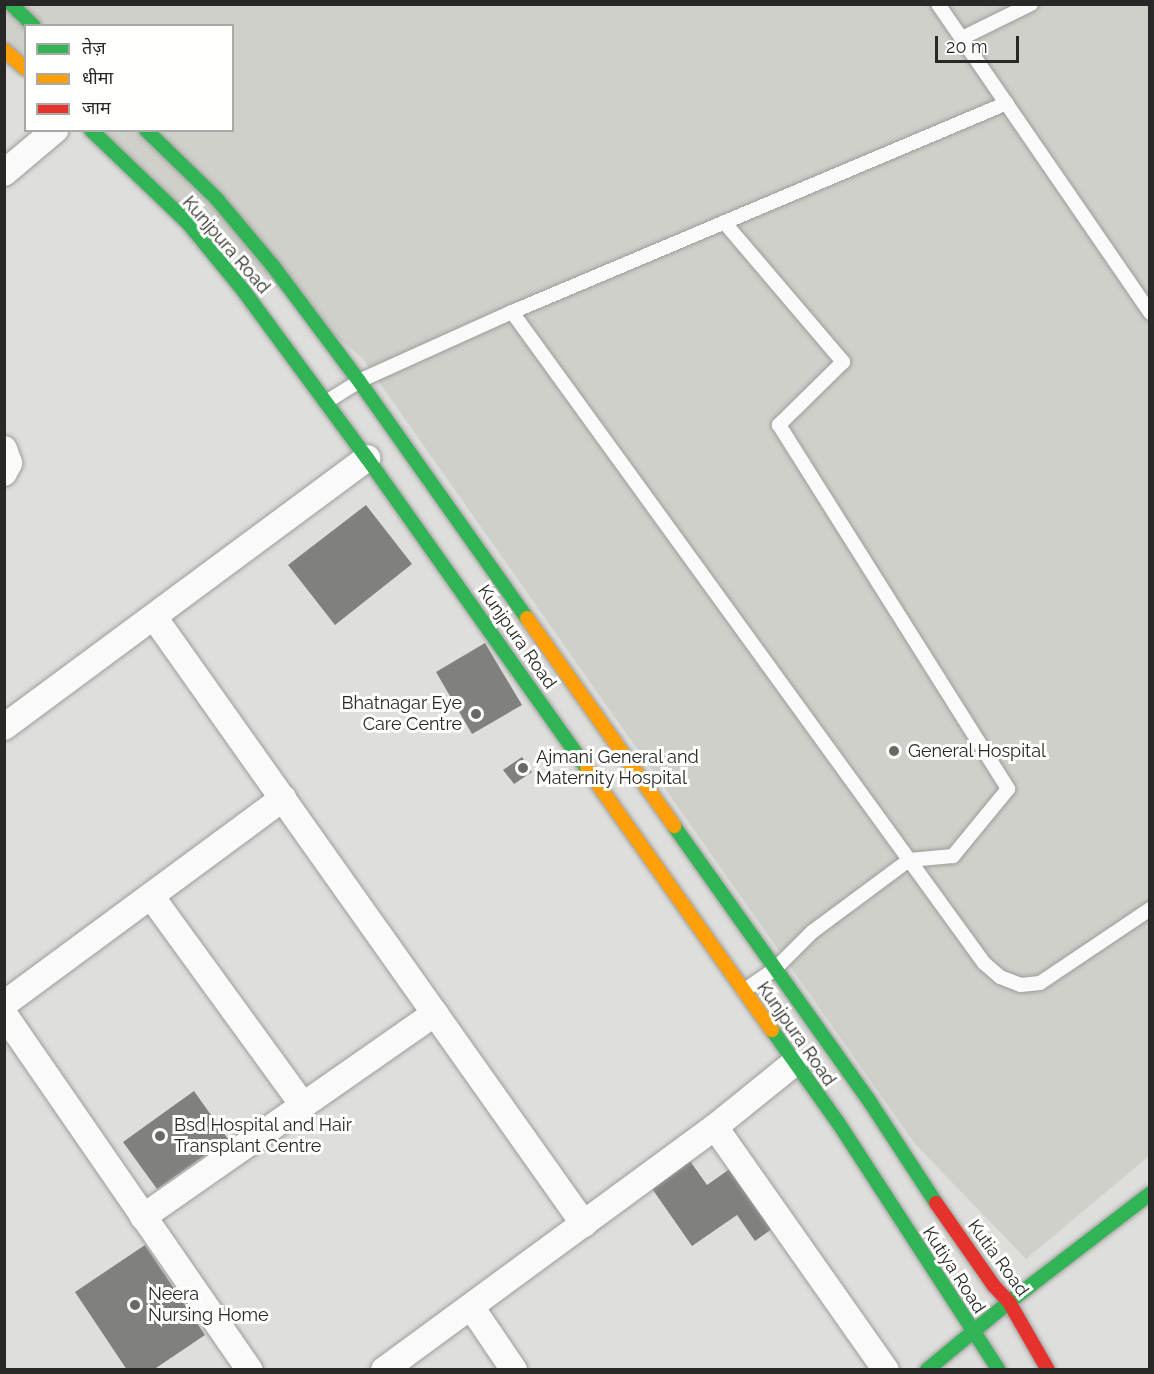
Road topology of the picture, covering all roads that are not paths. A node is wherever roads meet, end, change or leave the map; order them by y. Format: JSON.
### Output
{"nodes":[{"id":1,"x":11,"y":4,"type":"edge"},
{"id":2,"x":938,"y":4,"type":"edge"},
{"id":3,"x":1031,"y":4,"type":"edge"},
{"id":4,"x":32,"y":24,"type":"edge"},
{"id":5,"x":962,"y":38,"type":"junction"},
{"id":6,"x":4,"y":50,"type":"edge"},
{"id":7,"x":24,"y":67,"type":"edge"},
{"id":8,"x":1007,"y":102,"type":"junction"},
{"id":9,"x":53,"y":132,"type":"edge"},
{"id":10,"x":93,"y":132,"type":"edge"},
{"id":11,"x":148,"y":132,"type":"edge"},
{"id":12,"x":4,"y":173,"type":"edge"},
{"id":13,"x":724,"y":222,"type":"junction"},
{"id":14,"x":512,"y":312,"type":"junction"},
{"id":15,"x":1149,"y":313,"type":"edge"},
{"id":16,"x":358,"y":381,"type":"junction"},
{"id":17,"x":326,"y":402,"type":"junction"},
{"id":18,"x":4,"y":449,"type":"edge"},
{"id":19,"x":367,"y":458,"type":"junction"},
{"id":20,"x":4,"y":473,"type":"edge"},
{"id":21,"x":154,"y":617,"type":"junction"},
{"id":22,"x":4,"y":727,"type":"edge"},
{"id":23,"x":283,"y":798,"type":"junction"},
{"id":24,"x":909,"y":860,"type":"junction"},
{"id":25,"x":151,"y":896,"type":"junction"},
{"id":26,"x":1149,"y":909,"type":"edge"},
{"id":27,"x":775,"y":969,"type":"junction"},
{"id":28,"x":744,"y":991,"type":"junction"},
{"id":29,"x":4,"y":1004,"type":"edge"},
{"id":30,"x":435,"y":1013,"type":"junction"},
{"id":31,"x":4,"y":1014,"type":"edge"},
{"id":32,"x":794,"y":1063,"type":"junction"},
{"id":33,"x":303,"y":1105,"type":"junction"},
{"id":34,"x":715,"y":1127,"type":"junction"},
{"id":35,"x":915,"y":1171,"type":"joint"},
{"id":36,"x":882,"y":1189,"type":"joint"},
{"id":37,"x":1149,"y":1194,"type":"edge"},
{"id":38,"x":143,"y":1217,"type":"junction"},
{"id":39,"x":584,"y":1224,"type":"junction"},
{"id":40,"x":1009,"y":1302,"type":"junction"},
{"id":41,"x":472,"y":1308,"type":"junction"},
{"id":42,"x":973,"y":1331,"type":"junction"},
{"id":43,"x":250,"y":1370,"type":"edge"},
{"id":44,"x":384,"y":1370,"type":"edge"},
{"id":45,"x":514,"y":1370,"type":"edge"},
{"id":46,"x":886,"y":1370,"type":"edge"},
{"id":47,"x":927,"y":1370,"type":"edge"},
{"id":48,"x":999,"y":1370,"type":"edge"},
{"id":49,"x":1048,"y":1370,"type":"edge"}],
"edges":[{"from":1,"to":4,"type":"street"},
{"from":2,"to":5,"type":"lane"},
{"from":3,"to":5,"type":"lane"},
{"from":5,"to":8,"type":"lane"},
{"from":6,"to":7,"type":"street"},
{"from":8,"to":13,"type":"lane"},
{"from":8,"to":15,"type":"lane"},
{"from":9,"to":12,"type":"street"},
{"from":10,"to":17,"type":"street","name":"Kunjpura Road"},
{"from":11,"to":16,"type":"street","name":"Kunjpura Road"},
{"from":13,"to":14,"type":"lane"},
{"from":13,"to":24,"type":"lane"},
{"from":14,"to":16,"type":"lane"},
{"from":14,"to":24,"type":"lane"},
{"from":16,"to":17,"type":"lane"},
{"from":16,"to":27,"type":"street","name":"Kunjpura Road"},
{"from":17,"to":19,"type":"street","name":"Kunjpura Road"},
{"from":18,"to":20,"type":"street"},
{"from":19,"to":21,"type":"street"},
{"from":19,"to":28,"type":"street","name":"Kunjpura Road"},
{"from":21,"to":22,"type":"street"},
{"from":21,"to":23,"type":"street"},
{"from":23,"to":25,"type":"street"},
{"from":23,"to":30,"type":"street"},
{"from":24,"to":26,"type":"lane"},
{"from":24,"to":27,"type":"lane"},
{"from":25,"to":29,"type":"street"},
{"from":25,"to":33,"type":"street"},
{"from":27,"to":28,"type":"lane"},
{"from":27,"to":35,"type":"street","name":"Kunjpura Road"},
{"from":28,"to":32,"type":"street","name":"Kunjpura Road"},
{"from":30,"to":33,"type":"street"},
{"from":30,"to":39,"type":"street"},
{"from":31,"to":38,"type":"street"},
{"from":32,"to":34,"type":"street"},
{"from":32,"to":36,"type":"street","name":"Kunjpura Road"},
{"from":33,"to":38,"type":"street"},
{"from":34,"to":39,"type":"street"},
{"from":34,"to":46,"type":"street"},
{"from":35,"to":40,"type":"street","name":"Kutia Road"},
{"from":36,"to":42,"type":"street","name":"Kutiya Road"},
{"from":37,"to":40,"type":"street"},
{"from":38,"to":43,"type":"street"},
{"from":39,"to":41,"type":"street"},
{"from":40,"to":42,"type":"street"},
{"from":40,"to":49,"type":"street","name":"Kutia Road"},
{"from":41,"to":44,"type":"street"},
{"from":41,"to":45,"type":"street"},
{"from":42,"to":47,"type":"street"},
{"from":42,"to":48,"type":"street","name":"Kutiya Road"}]}
